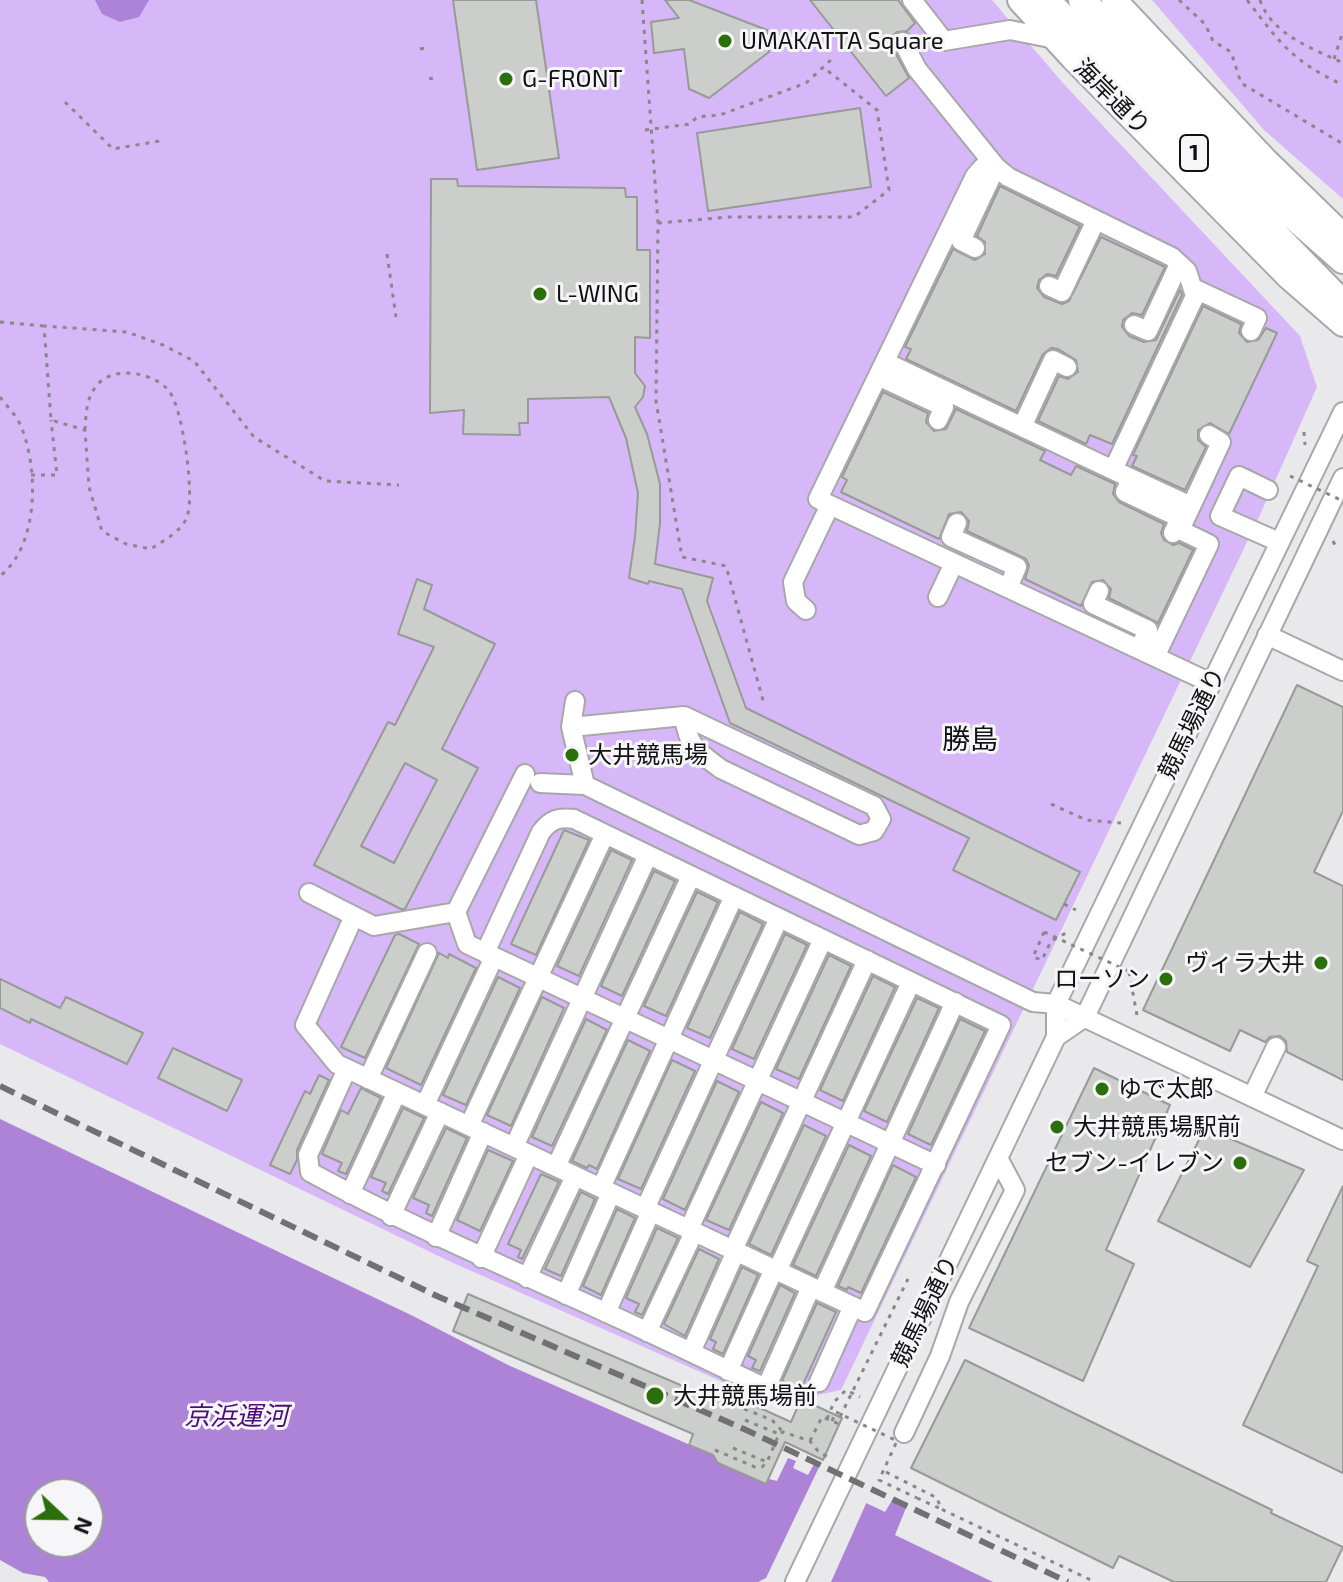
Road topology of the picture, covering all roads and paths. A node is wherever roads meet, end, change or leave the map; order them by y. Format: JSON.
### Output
{"nodes":[{"id":1,"x":642,"y":0,"type":"edge"},
{"id":2,"x":912,"y":0,"type":"edge"},
{"id":3,"x":1020,"y":0,"type":"edge"},
{"id":4,"x":1046,"y":0,"type":"edge"},
{"id":5,"x":1053,"y":0,"type":"edge"},
{"id":6,"x":1082,"y":0,"type":"edge"},
{"id":7,"x":1114,"y":0,"type":"edge"},
{"id":8,"x":1179,"y":0,"type":"edge"},
{"id":9,"x":1247,"y":0,"type":"edge"},
{"id":10,"x":1260,"y":0,"type":"edge"},
{"id":11,"x":1343,"y":31,"type":"edge"},
{"id":12,"x":1055,"y":39,"type":"junction"},
{"id":13,"x":903,"y":42,"type":"dead end"},
{"id":14,"x":1093,"y":46,"type":"junction"},
{"id":15,"x":833,"y":58,"type":"dead end"},
{"id":16,"x":1334,"y":59,"type":"junction"},
{"id":17,"x":1343,"y":63,"type":"edge"},
{"id":18,"x":823,"y":67,"type":"junction"},
{"id":19,"x":1343,"y":85,"type":"edge"},
{"id":20,"x":65,"y":102,"type":"dead end"},
{"id":21,"x":652,"y":129,"type":"junction"},
{"id":22,"x":645,"y":130,"type":"dead end"},
{"id":23,"x":165,"y":140,"type":"dead end"},
{"id":24,"x":1343,"y":144,"type":"edge"},
{"id":25,"x":996,"y":167,"type":"junction"},
{"id":26,"x":1096,"y":220,"type":"junction"},
{"id":27,"x":658,"y":223,"type":"junction"},
{"id":28,"x":1310,"y":233,"type":"junction"},
{"id":29,"x":1343,"y":236,"type":"edge"},
{"id":30,"x":975,"y":248,"type":"dead end"},
{"id":31,"x":387,"y":254,"type":"dead end"},
{"id":32,"x":1343,"y":260,"type":"edge"},
{"id":33,"x":1179,"y":264,"type":"junction"},
{"id":34,"x":1343,"y":268,"type":"edge"},
{"id":35,"x":1049,"y":286,"type":"dead end"},
{"id":36,"x":1193,"y":288,"type":"junction"},
{"id":37,"x":1343,"y":304,"type":"edge"},
{"id":38,"x":396,"y":317,"type":"dead end"},
{"id":39,"x":0,"y":322,"type":"edge"},
{"id":40,"x":1343,"y":324,"type":"edge"},
{"id":41,"x":1134,"y":325,"type":"dead end"},
{"id":42,"x":44,"y":326,"type":"junction"},
{"id":43,"x":1251,"y":331,"type":"dead end"},
{"id":44,"x":1067,"y":367,"type":"dead end"},
{"id":45,"x":881,"y":369,"type":"junction"},
{"id":46,"x":0,"y":397,"type":"edge"},
{"id":47,"x":1343,"y":412,"type":"edge"},
{"id":48,"x":51,"y":420,"type":"junction"},
{"id":49,"x":938,"y":420,"type":"dead end"},
{"id":50,"x":1022,"y":427,"type":"junction"},
{"id":51,"x":85,"y":430,"type":"junction"},
{"id":52,"x":1304,"y":432,"type":"dead end"},
{"id":53,"x":1209,"y":435,"type":"dead end"},
{"id":54,"x":1305,"y":444,"type":"dead end"},
{"id":55,"x":1113,"y":470,"type":"junction"},
{"id":56,"x":31,"y":475,"type":"junction"},
{"id":57,"x":1290,"y":476,"type":"dead end"},
{"id":58,"x":1343,"y":478,"type":"edge"},
{"id":59,"x":1131,"y":479,"type":"junction"},
{"id":60,"x":399,"y":485,"type":"dead end"},
{"id":61,"x":1268,"y":490,"type":"dead end"},
{"id":62,"x":1343,"y":501,"type":"edge"},
{"id":63,"x":830,"y":505,"type":"junction"},
{"id":64,"x":1191,"y":506,"type":"junction"},
{"id":65,"x":957,"y":523,"type":"dead end"},
{"id":66,"x":1173,"y":533,"type":"dead end"},
{"id":67,"x":1333,"y":541,"type":"dead end"},
{"id":68,"x":1279,"y":542,"type":"junction"},
{"id":69,"x":1337,"y":549,"type":"dead end"},
{"id":70,"x":954,"y":563,"type":"junction"},
{"id":71,"x":0,"y":576,"type":"edge"},
{"id":72,"x":1008,"y":588,"type":"junction"},
{"id":73,"x":1099,"y":591,"type":"dead end"},
{"id":74,"x":938,"y":597,"type":"dead end"},
{"id":75,"x":806,"y":610,"type":"dead end"},
{"id":76,"x":1267,"y":635,"type":"junction"},
{"id":77,"x":1147,"y":653,"type":"junction"},
{"id":78,"x":1343,"y":671,"type":"edge"},
{"id":79,"x":1211,"y":683,"type":"junction"},
{"id":80,"x":575,"y":701,"type":"dead end"},
{"id":81,"x":764,"y":704,"type":"dead end"},
{"id":82,"x":684,"y":716,"type":"junction"},
{"id":83,"x":571,"y":727,"type":"junction"},
{"id":84,"x":585,"y":785,"type":"junction"},
{"id":85,"x":1051,"y":804,"type":"dead end"},
{"id":86,"x":1121,"y":823,"type":"dead end"},
{"id":87,"x":605,"y":834,"type":"junction"},
{"id":88,"x":648,"y":855,"type":"junction"},
{"id":89,"x":691,"y":876,"type":"junction"},
{"id":90,"x":309,"y":893,"type":"dead end"},
{"id":91,"x":734,"y":896,"type":"junction"},
{"id":92,"x":1064,"y":904,"type":"dead end"},
{"id":93,"x":1076,"y":910,"type":"dead end"},
{"id":94,"x":456,"y":912,"type":"junction"},
{"id":95,"x":354,"y":916,"type":"junction"},
{"id":96,"x":779,"y":918,"type":"junction"},
{"id":97,"x":1066,"y":933,"type":"dead end"},
{"id":98,"x":823,"y":939,"type":"junction"},
{"id":99,"x":427,"y":953,"type":"dead end"},
{"id":100,"x":490,"y":955,"type":"junction"},
{"id":101,"x":867,"y":960,"type":"junction"},
{"id":102,"x":539,"y":978,"type":"junction"},
{"id":103,"x":911,"y":982,"type":"junction"},
{"id":104,"x":582,"y":998,"type":"junction"},
{"id":105,"x":955,"y":1002,"type":"junction"},
{"id":106,"x":1056,"y":1004,"type":"junction"},
{"id":107,"x":1137,"y":1015,"type":"dead end"},
{"id":108,"x":1085,"y":1017,"type":"junction"},
{"id":109,"x":625,"y":1019,"type":"junction"},
{"id":110,"x":1056,"y":1037,"type":"junction"},
{"id":111,"x":669,"y":1039,"type":"junction"},
{"id":112,"x":1276,"y":1047,"type":"dead end"},
{"id":113,"x":714,"y":1060,"type":"junction"},
{"id":114,"x":347,"y":1069,"type":"junction"},
{"id":115,"x":368,"y":1079,"type":"junction"},
{"id":116,"x":757,"y":1081,"type":"junction"},
{"id":117,"x":397,"y":1092,"type":"junction"},
{"id":118,"x":1252,"y":1097,"type":"junction"},
{"id":119,"x":801,"y":1102,"type":"junction"},
{"id":120,"x":432,"y":1109,"type":"junction"},
{"id":121,"x":846,"y":1123,"type":"junction"},
{"id":122,"x":476,"y":1129,"type":"junction"},
{"id":123,"x":1343,"y":1140,"type":"edge"},
{"id":124,"x":890,"y":1144,"type":"junction"},
{"id":125,"x":522,"y":1151,"type":"junction"},
{"id":126,"x":998,"y":1158,"type":"junction"},
{"id":127,"x":936,"y":1165,"type":"junction"},
{"id":128,"x":556,"y":1167,"type":"junction"},
{"id":129,"x":575,"y":1176,"type":"junction"},
{"id":130,"x":606,"y":1190,"type":"junction"},
{"id":131,"x":350,"y":1194,"type":"junction"},
{"id":132,"x":648,"y":1210,"type":"junction"},
{"id":133,"x":391,"y":1216,"type":"junction"},
{"id":134,"x":691,"y":1230,"type":"junction"},
{"id":135,"x":436,"y":1237,"type":"junction"},
{"id":136,"x":734,"y":1251,"type":"junction"},
{"id":137,"x":481,"y":1258,"type":"junction"},
{"id":138,"x":775,"y":1270,"type":"junction"},
{"id":139,"x":527,"y":1278,"type":"junction"},
{"id":140,"x":908,"y":1279,"type":"dead end"},
{"id":141,"x":816,"y":1289,"type":"junction"},
{"id":142,"x":566,"y":1295,"type":"junction"},
{"id":143,"x":853,"y":1306,"type":"junction"},
{"id":144,"x":606,"y":1313,"type":"junction"},
{"id":145,"x":647,"y":1332,"type":"junction"},
{"id":146,"x":691,"y":1352,"type":"junction"},
{"id":147,"x":728,"y":1371,"type":"junction"},
{"id":148,"x":819,"y":1382,"type":"dead end"},
{"id":149,"x":852,"y":1393,"type":"junction"},
{"id":150,"x":860,"y":1397,"type":"dead end"},
{"id":151,"x":735,"y":1405,"type":"dead end"},
{"id":152,"x":745,"y":1420,"type":"dead end"},
{"id":153,"x":829,"y":1420,"type":"junction"},
{"id":154,"x":781,"y":1433,"type":"junction"},
{"id":155,"x":904,"y":1433,"type":"dead end"},
{"id":156,"x":810,"y":1441,"type":"junction"},
{"id":157,"x":733,"y":1448,"type":"dead end"},
{"id":158,"x":715,"y":1450,"type":"dead end"},
{"id":159,"x":829,"y":1458,"type":"dead end"},
{"id":160,"x":767,"y":1462,"type":"junction"},
{"id":161,"x":886,"y":1472,"type":"dead end"},
{"id":162,"x":941,"y":1509,"type":"junction"},
{"id":163,"x":795,"y":1582,"type":"edge"},
{"id":164,"x":1095,"y":1582,"type":"edge"}],
"edges":[{"from":1,"to":21,"type":"path"},
{"from":2,"to":12,"type":"street"},
{"from":3,"to":12,"type":"main road","name":"海岸通り"},
{"from":4,"to":14,"type":"highway","number":"1"},
{"from":5,"to":14,"type":"highway"},
{"from":6,"to":28,"type":"highway","number":"1"},
{"from":7,"to":29,"type":"main road"},
{"from":8,"to":24,"type":"path"},
{"from":9,"to":19,"type":"path"},
{"from":10,"to":16,"type":"path"},
{"from":11,"to":16,"type":"path"},
{"from":12,"to":40,"type":"main road","name":"海岸通り"},
{"from":13,"to":25,"type":"street"},
{"from":14,"to":37,"type":"highway","number":"1"},
{"from":15,"to":18,"type":"path"},
{"from":16,"to":17,"type":"path"},
{"from":18,"to":21,"type":"path"},
{"from":18,"to":27,"type":"path"},
{"from":20,"to":23,"type":"path"},
{"from":21,"to":22,"type":"path"},
{"from":21,"to":27,"type":"path"},
{"from":25,"to":26,"type":"street"},
{"from":25,"to":30,"type":"street"},
{"from":25,"to":45,"type":"street"},
{"from":26,"to":33,"type":"street"},
{"from":26,"to":35,"type":"street"},
{"from":27,"to":81,"type":"path"},
{"from":28,"to":32,"type":"highway","number":"1"},
{"from":28,"to":34,"type":"highway"},
{"from":31,"to":38,"type":"path"},
{"from":33,"to":36,"type":"street"},
{"from":33,"to":41,"type":"street"},
{"from":36,"to":43,"type":"street"},
{"from":36,"to":55,"type":"street"},
{"from":39,"to":42,"type":"path"},
{"from":42,"to":48,"type":"path"},
{"from":42,"to":60,"type":"path"},
{"from":44,"to":50,"type":"street"},
{"from":45,"to":49,"type":"street"},
{"from":45,"to":50,"type":"street"},
{"from":45,"to":63,"type":"street"},
{"from":46,"to":56,"type":"path"},
{"from":47,"to":68,"type":"street","name":"競馬場通り"},
{"from":48,"to":51,"type":"path"},
{"from":48,"to":56,"type":"path"},
{"from":50,"to":55,"type":"street"},
{"from":51,"to":51,"type":"path"},
{"from":52,"to":54,"type":"path"},
{"from":53,"to":64,"type":"street"},
{"from":55,"to":59,"type":"street"},
{"from":56,"to":71,"type":"path"},
{"from":57,"to":62,"type":"path","bridge":true},
{"from":58,"to":76,"type":"street","name":"競馬場通り"},
{"from":59,"to":64,"type":"street"},
{"from":59,"to":66,"type":"street"},
{"from":61,"to":68,"type":"street"},
{"from":63,"to":70,"type":"street"},
{"from":63,"to":75,"type":"street"},
{"from":64,"to":77,"type":"street"},
{"from":65,"to":72,"type":"street"},
{"from":67,"to":69,"type":"path"},
{"from":68,"to":79,"type":"street","name":"競馬場通り"},
{"from":70,"to":72,"type":"street"},
{"from":70,"to":74,"type":"street"},
{"from":72,"to":77,"type":"street"},
{"from":73,"to":77,"type":"street"},
{"from":76,"to":78,"type":"street"},
{"from":76,"to":108,"type":"street","name":"競馬場通り"},
{"from":77,"to":79,"type":"street"},
{"from":79,"to":106,"type":"street","name":"競馬場通り"},
{"from":80,"to":83,"type":"street"},
{"from":82,"to":82,"type":"street"},
{"from":82,"to":83,"type":"street"},
{"from":83,"to":84,"type":"street"},
{"from":84,"to":94,"type":"street"},
{"from":84,"to":106,"type":"street"},
{"from":85,"to":86,"type":"path"},
{"from":87,"to":88,"type":"street"},
{"from":87,"to":100,"type":"street"},
{"from":87,"to":102,"type":"street"},
{"from":88,"to":89,"type":"street"},
{"from":88,"to":104,"type":"street"},
{"from":89,"to":91,"type":"street"},
{"from":89,"to":109,"type":"street"},
{"from":90,"to":95,"type":"street"},
{"from":91,"to":96,"type":"street"},
{"from":91,"to":111,"type":"street"},
{"from":92,"to":93,"type":"path"},
{"from":94,"to":95,"type":"street"},
{"from":94,"to":100,"type":"street"},
{"from":95,"to":114,"type":"street"},
{"from":96,"to":98,"type":"street"},
{"from":96,"to":113,"type":"street"},
{"from":97,"to":107,"type":"path","bridge":true},
{"from":98,"to":101,"type":"street"},
{"from":98,"to":116,"type":"street"},
{"from":99,"to":115,"type":"street"},
{"from":100,"to":102,"type":"street"},
{"from":100,"to":120,"type":"street"},
{"from":101,"to":103,"type":"street"},
{"from":101,"to":119,"type":"street"},
{"from":102,"to":104,"type":"street"},
{"from":102,"to":122,"type":"street"},
{"from":103,"to":105,"type":"street"},
{"from":103,"to":121,"type":"street"},
{"from":104,"to":109,"type":"street"},
{"from":104,"to":125,"type":"street"},
{"from":105,"to":124,"type":"street"},
{"from":105,"to":127,"type":"street"},
{"from":106,"to":108,"type":"street"},
{"from":106,"to":110,"type":"street","name":"競馬場通り"},
{"from":108,"to":110,"type":"street","name":"競馬場通り"},
{"from":108,"to":118,"type":"street"},
{"from":109,"to":111,"type":"street"},
{"from":109,"to":128,"type":"street"},
{"from":110,"to":126,"type":"street","name":"競馬場通り"},
{"from":111,"to":113,"type":"street"},
{"from":111,"to":130,"type":"street"},
{"from":112,"to":118,"type":"street"},
{"from":113,"to":116,"type":"street"},
{"from":113,"to":132,"type":"street"},
{"from":114,"to":115,"type":"street"},
{"from":114,"to":131,"type":"street"},
{"from":115,"to":117,"type":"street"},
{"from":116,"to":119,"type":"street"},
{"from":116,"to":134,"type":"street"},
{"from":117,"to":120,"type":"street"},
{"from":117,"to":131,"type":"street"},
{"from":118,"to":123,"type":"street"},
{"from":119,"to":121,"type":"street"},
{"from":119,"to":136,"type":"street"},
{"from":120,"to":122,"type":"street"},
{"from":120,"to":133,"type":"street"},
{"from":121,"to":124,"type":"street"},
{"from":121,"to":138,"type":"street"},
{"from":122,"to":125,"type":"street"},
{"from":122,"to":135,"type":"street"},
{"from":124,"to":127,"type":"street"},
{"from":124,"to":141,"type":"street"},
{"from":125,"to":128,"type":"street"},
{"from":125,"to":137,"type":"street"},
{"from":126,"to":155,"type":"street"},
{"from":126,"to":163,"type":"street","name":"競馬場通り"},
{"from":127,"to":143,"type":"street"},
{"from":128,"to":129,"type":"street"},
{"from":129,"to":130,"type":"street"},
{"from":129,"to":139,"type":"street"},
{"from":130,"to":132,"type":"street"},
{"from":130,"to":142,"type":"street"},
{"from":131,"to":133,"type":"street"},
{"from":132,"to":134,"type":"street"},
{"from":132,"to":144,"type":"street"},
{"from":133,"to":135,"type":"street"},
{"from":134,"to":136,"type":"street"},
{"from":134,"to":145,"type":"street"},
{"from":135,"to":137,"type":"street"},
{"from":136,"to":138,"type":"street"},
{"from":136,"to":146,"type":"street"},
{"from":137,"to":139,"type":"street"},
{"from":138,"to":141,"type":"street"},
{"from":138,"to":147,"type":"street"},
{"from":139,"to":142,"type":"street"},
{"from":140,"to":149,"type":"path"},
{"from":141,"to":143,"type":"street"},
{"from":141,"to":147,"type":"street"},
{"from":142,"to":144,"type":"street"},
{"from":143,"to":148,"type":"street"},
{"from":144,"to":145,"type":"street"},
{"from":145,"to":146,"type":"street"},
{"from":146,"to":147,"type":"street"},
{"from":149,"to":150,"type":"path"},
{"from":149,"to":153,"type":"path"},
{"from":149,"to":153,"type":"path"},
{"from":151,"to":154,"type":"path"},
{"from":152,"to":154,"type":"path"},
{"from":153,"to":156,"type":"path"},
{"from":153,"to":162,"type":"path","bridge":true},
{"from":154,"to":156,"type":"path"},
{"from":154,"to":160,"type":"path"},
{"from":156,"to":159,"type":"path"},
{"from":157,"to":160,"type":"path"},
{"from":158,"to":160,"type":"path"},
{"from":161,"to":162,"type":"path"},
{"from":162,"to":164,"type":"path"}]}
